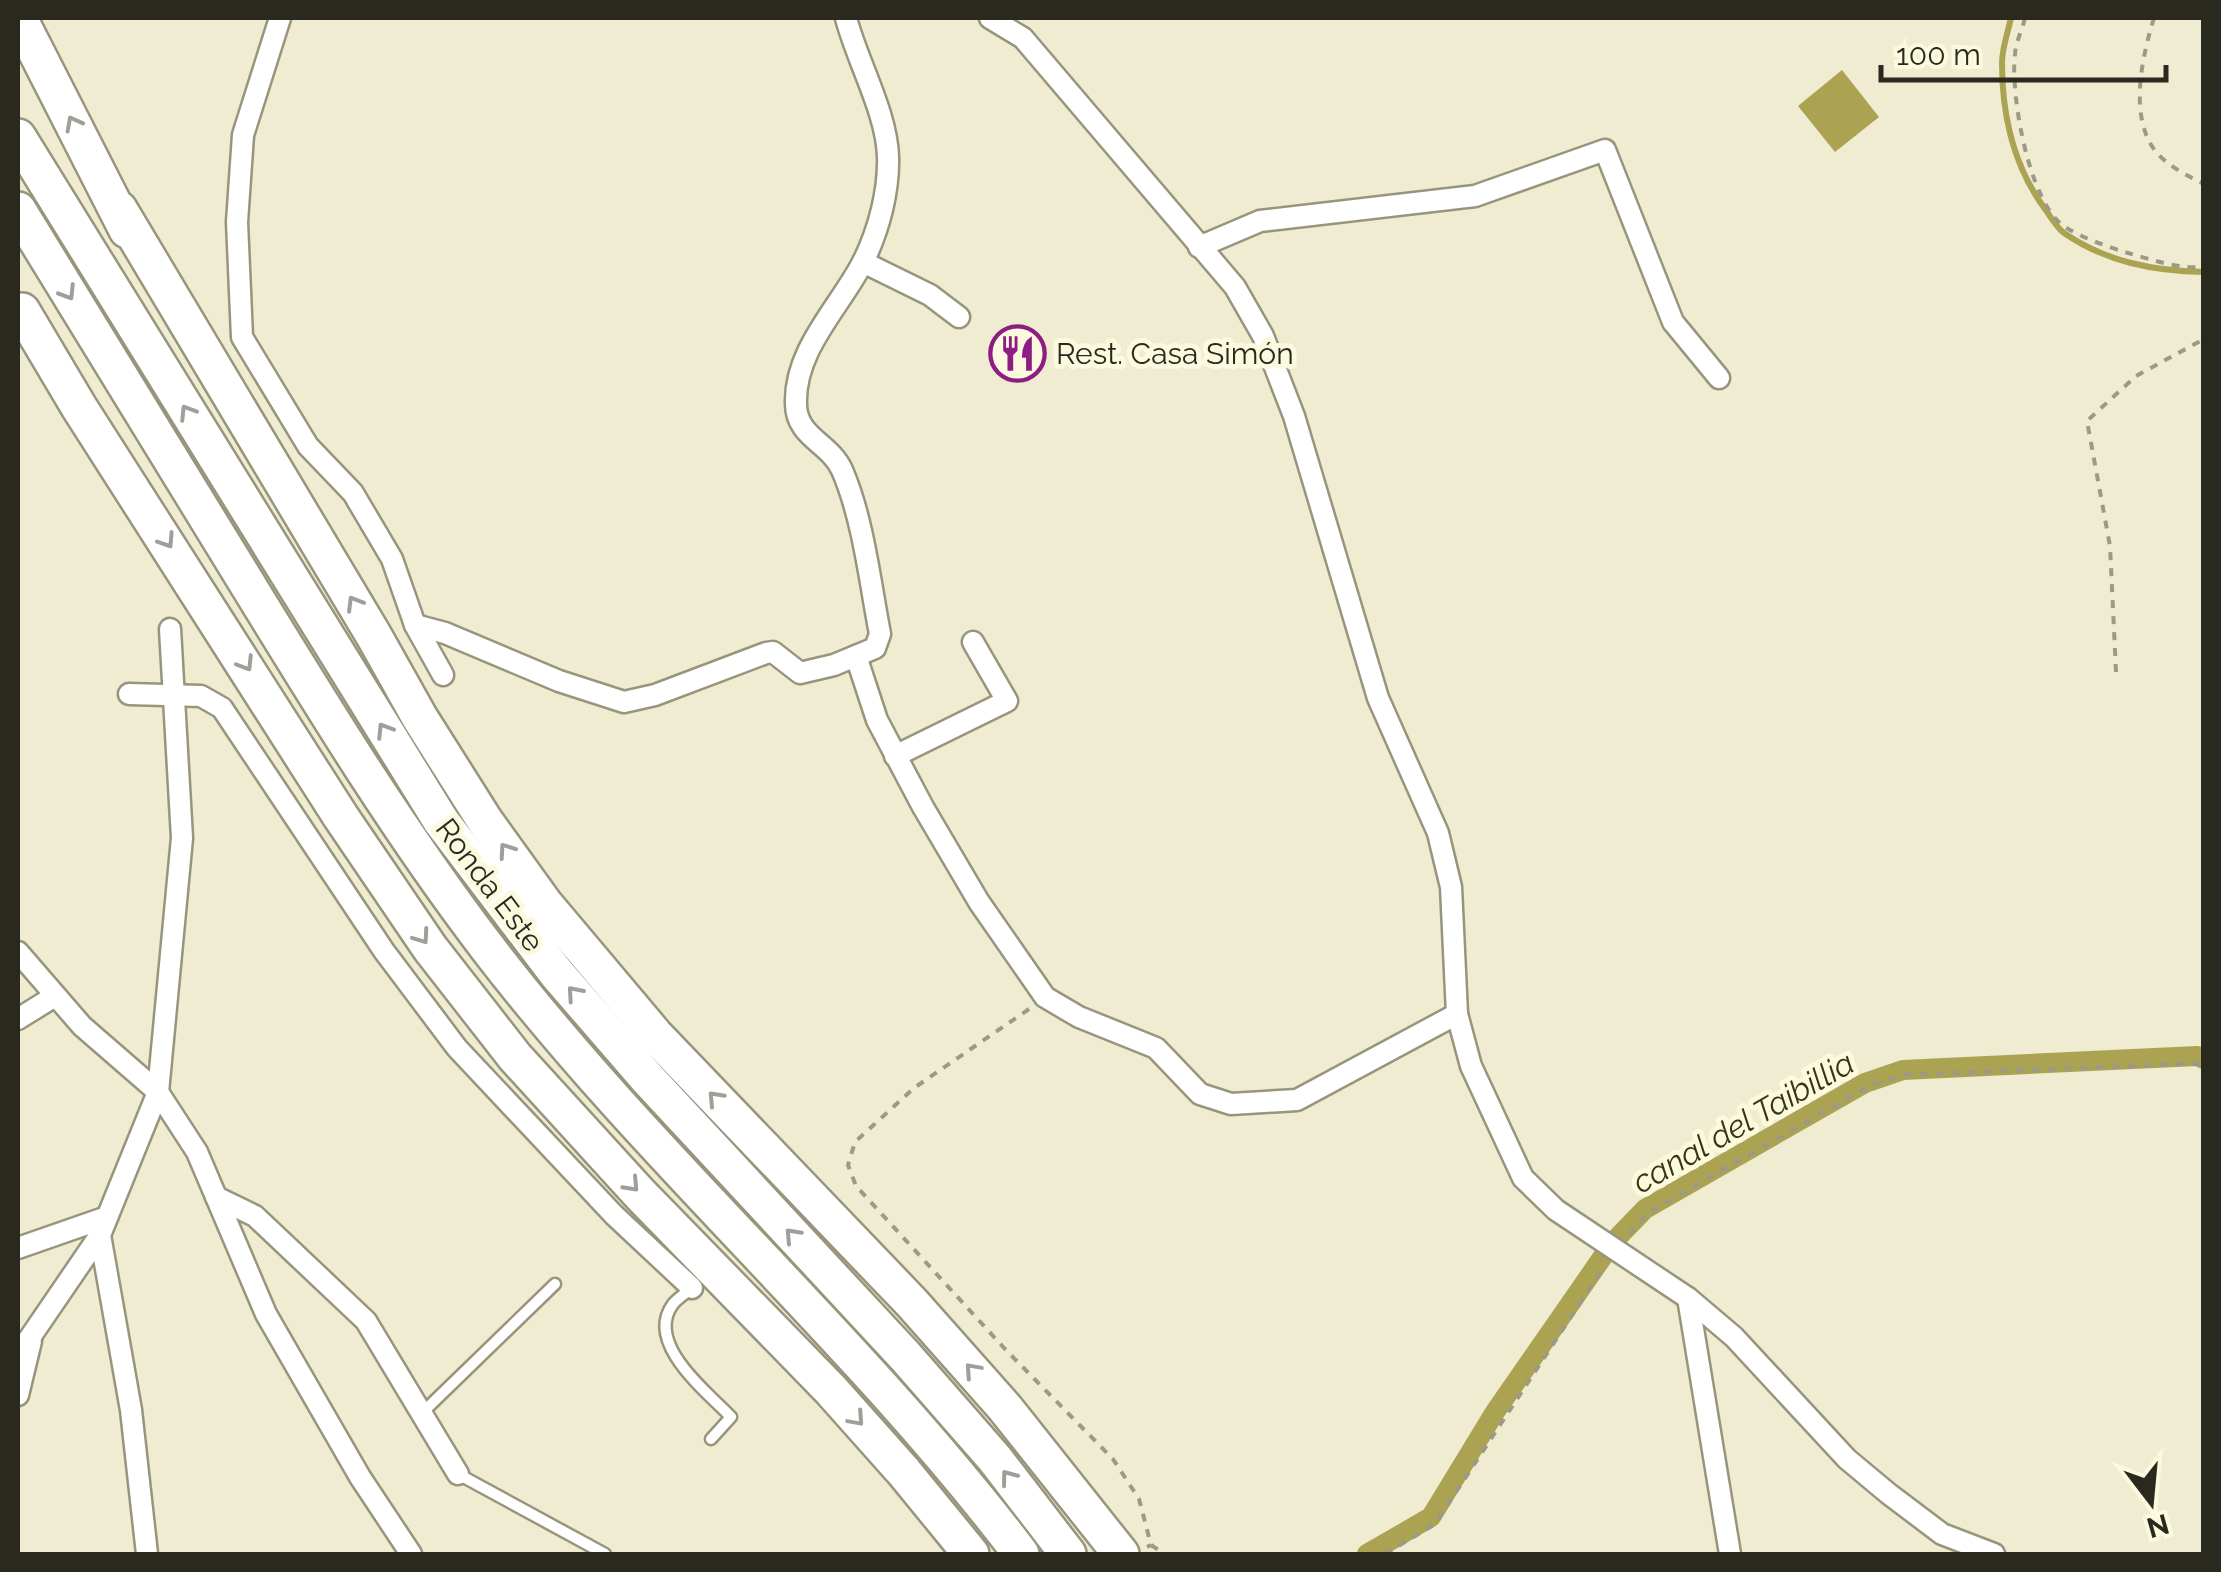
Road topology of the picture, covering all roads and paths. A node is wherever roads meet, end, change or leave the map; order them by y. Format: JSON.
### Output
{"nodes":[{"id":1,"x":18,"y":18,"type":"edge"},
{"id":2,"x":280,"y":18,"type":"edge"},
{"id":3,"x":846,"y":18,"type":"edge"},
{"id":4,"x":990,"y":18,"type":"edge"},
{"id":5,"x":2025,"y":18,"type":"edge"},
{"id":6,"x":2154,"y":18,"type":"edge"},
{"id":7,"x":18,"y":137,"type":"edge"},
{"id":8,"x":2204,"y":184,"type":"edge"},
{"id":9,"x":119,"y":209,"type":"junction"},
{"id":10,"x":18,"y":210,"type":"edge"},
{"id":11,"x":1199,"y":247,"type":"junction"},
{"id":12,"x":863,"y":262,"type":"junction"},
{"id":13,"x":2204,"y":267,"type":"edge"},
{"id":14,"x":20,"y":307,"type":"edge"},
{"id":15,"x":959,"y":317,"type":"dead end"},
{"id":16,"x":2204,"y":339,"type":"edge"},
{"id":17,"x":1720,"y":378,"type":"dead end"},
{"id":18,"x":415,"y":625,"type":"junction"},
{"id":19,"x":170,"y":629,"type":"dead end"},
{"id":20,"x":973,"y":642,"type":"dead end"},
{"id":21,"x":856,"y":656,"type":"junction"},
{"id":22,"x":2116,"y":672,"type":"dead end"},
{"id":23,"x":348,"y":673,"type":"junction"},
{"id":24,"x":442,"y":675,"type":"dead end"},
{"id":25,"x":129,"y":694,"type":"dead end"},
{"id":26,"x":173,"y":695,"type":"junction"},
{"id":27,"x":896,"y":756,"type":"junction"},
{"id":28,"x":455,"y":904,"type":"junction"},
{"id":29,"x":18,"y":952,"type":"edge"},
{"id":30,"x":55,"y":996,"type":"junction"},
{"id":31,"x":1045,"y":997,"type":"junction"},
{"id":32,"x":1457,"y":1014,"type":"junction"},
{"id":33,"x":18,"y":1019,"type":"edge"},
{"id":34,"x":2204,"y":1063,"type":"edge"},
{"id":35,"x":158,"y":1092,"type":"junction"},
{"id":36,"x":216,"y":1196,"type":"junction"},
{"id":37,"x":104,"y":1226,"type":"junction"},
{"id":38,"x":18,"y":1248,"type":"edge"},
{"id":39,"x":1618,"y":1248,"type":"junction"},
{"id":40,"x":555,"y":1284,"type":"dead end"},
{"id":41,"x":692,"y":1288,"type":"joint"},
{"id":42,"x":1688,"y":1298,"type":"junction"},
{"id":43,"x":24,"y":1347,"type":"edge"},
{"id":44,"x":18,"y":1395,"type":"edge"},
{"id":45,"x":421,"y":1414,"type":"junction"},
{"id":46,"x":711,"y":1439,"type":"dead end"},
{"id":47,"x":458,"y":1474,"type":"joint"},
{"id":48,"x":1138,"y":1549,"type":"edge"},
{"id":49,"x":147,"y":1554,"type":"edge"},
{"id":50,"x":411,"y":1554,"type":"edge"},
{"id":51,"x":605,"y":1554,"type":"edge"},
{"id":52,"x":970,"y":1554,"type":"edge"},
{"id":53,"x":1021,"y":1554,"type":"edge"},
{"id":54,"x":1068,"y":1554,"type":"edge"},
{"id":55,"x":1165,"y":1554,"type":"edge"},
{"id":56,"x":1385,"y":1554,"type":"edge"},
{"id":57,"x":1730,"y":1554,"type":"edge"},
{"id":58,"x":1994,"y":1554,"type":"edge"}],
"edges":[{"from":9,"to":1,"type":"highway","one_way":true},
{"from":2,"to":18,"type":"street"},
{"from":3,"to":12,"type":"street"},
{"from":4,"to":11,"type":"street"},
{"from":5,"to":13,"type":"path"},
{"from":6,"to":8,"type":"path"},
{"from":23,"to":7,"type":"highway","name":"Ronda Este","one_way":true},
{"from":9,"to":23,"type":"highway"},
{"from":48,"to":9,"type":"highway","one_way":true},
{"from":10,"to":28,"type":"highway","name":"Ronda Este","one_way":true},
{"from":11,"to":17,"type":"street"},
{"from":11,"to":32,"type":"street"},
{"from":12,"to":15,"type":"street"},
{"from":12,"to":21,"type":"street"},
{"from":14,"to":28,"type":"highway"},
{"from":14,"to":52,"type":"highway","one_way":true},
{"from":16,"to":22,"type":"path"},
{"from":18,"to":21,"type":"street"},
{"from":18,"to":24,"type":"street"},
{"from":19,"to":26,"type":"street"},
{"from":20,"to":27,"type":"street"},
{"from":21,"to":27,"type":"street"},
{"from":54,"to":23,"type":"highway","name":"Ronda Este","one_way":true},
{"from":25,"to":26,"type":"street"},
{"from":26,"to":35,"type":"street"},
{"from":26,"to":41,"type":"street"},
{"from":27,"to":31,"type":"street"},
{"from":28,"to":53,"type":"highway","name":"Ronda Este"},
{"from":29,"to":30,"type":"street"},
{"from":30,"to":33,"type":"street"},
{"from":30,"to":35,"type":"street"},
{"from":31,"to":32,"type":"street"},
{"from":31,"to":48,"type":"path"},
{"from":32,"to":39,"type":"street"},
{"from":34,"to":39,"type":"path"},
{"from":35,"to":36,"type":"street"},
{"from":35,"to":37,"type":"street"},
{"from":36,"to":45,"type":"street"},
{"from":36,"to":50,"type":"street"},
{"from":37,"to":38,"type":"street"},
{"from":37,"to":43,"type":"street"},
{"from":37,"to":49,"type":"street"},
{"from":39,"to":42,"type":"street"},
{"from":39,"to":56,"type":"path"},
{"from":40,"to":45,"type":"lane"},
{"from":41,"to":46,"type":"lane"},
{"from":42,"to":57,"type":"street"},
{"from":42,"to":58,"type":"street"},
{"from":43,"to":44,"type":"street"},
{"from":45,"to":47,"type":"street"},
{"from":47,"to":51,"type":"lane"},
{"from":48,"to":55,"type":"path"}]}
